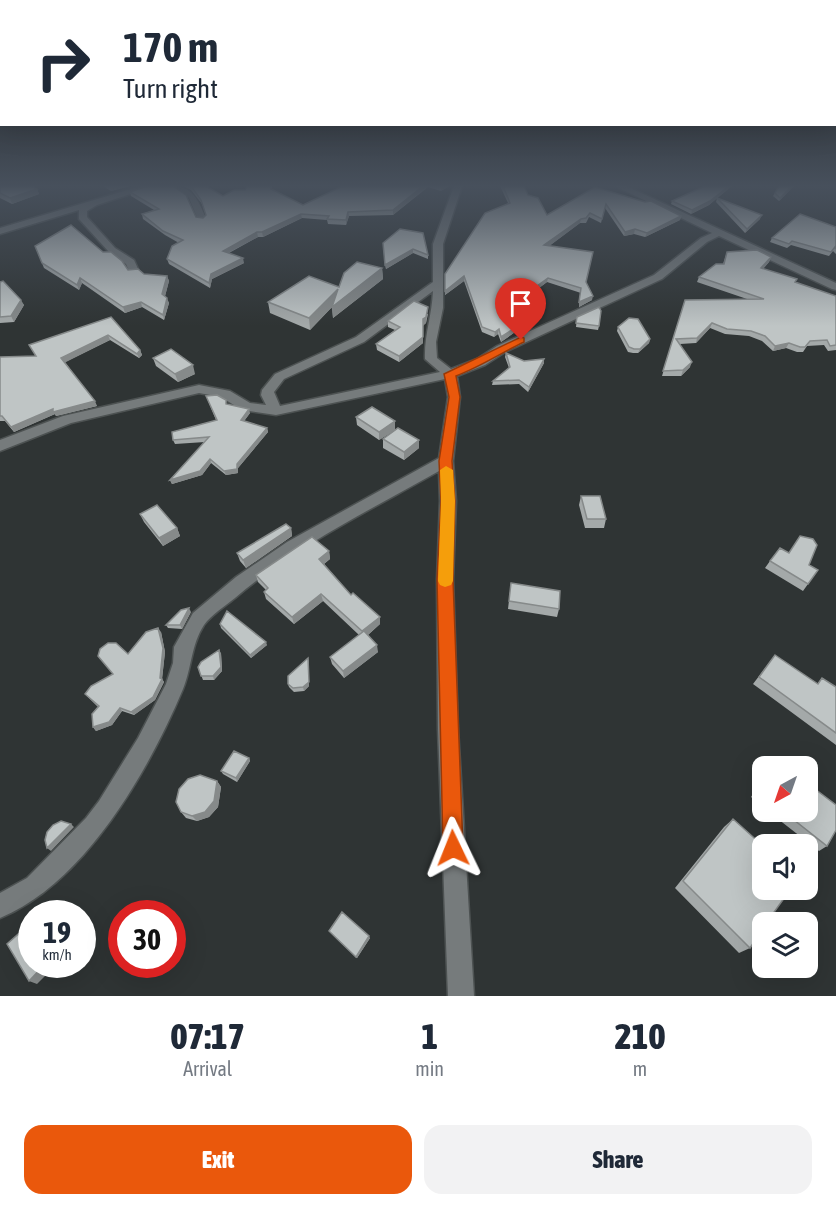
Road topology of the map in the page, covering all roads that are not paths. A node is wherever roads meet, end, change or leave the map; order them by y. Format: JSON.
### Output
{"nodes":[{"id":1,"x":96,"y":232,"type":"edge"},
{"id":2,"x":442,"y":232,"type":"edge"},
{"id":3,"x":720,"y":232,"type":"edge"},
{"id":4,"x":722,"y":232,"type":"edge"},
{"id":5,"x":134,"y":272,"type":"edge"},
{"id":6,"x":436,"y":284,"type":"junction"},
{"id":7,"x":836,"y":287,"type":"edge"},
{"id":8,"x":450,"y":374,"type":"junction"},
{"id":9,"x":276,"y":411,"type":"junction"},
{"id":10,"x":0,"y":446,"type":"edge"},
{"id":11,"x":446,"y":461,"type":"junction"},
{"id":12,"x":0,"y":906,"type":"edge"},
{"id":13,"x":461,"y":996,"type":"edge"}],
"edges":[{"from":1,"to":5,"type":"street"},
{"from":2,"to":6,"type":"street"},
{"from":3,"to":8,"type":"street"},
{"from":4,"to":7,"type":"street"},
{"from":6,"to":8,"type":"street"},
{"from":6,"to":9,"type":"street"},
{"from":8,"to":9,"type":"street"},
{"from":8,"to":11,"type":"street"},
{"from":9,"to":10,"type":"street"},
{"from":11,"to":12,"type":"street"},
{"from":11,"to":13,"type":"street"}]}
